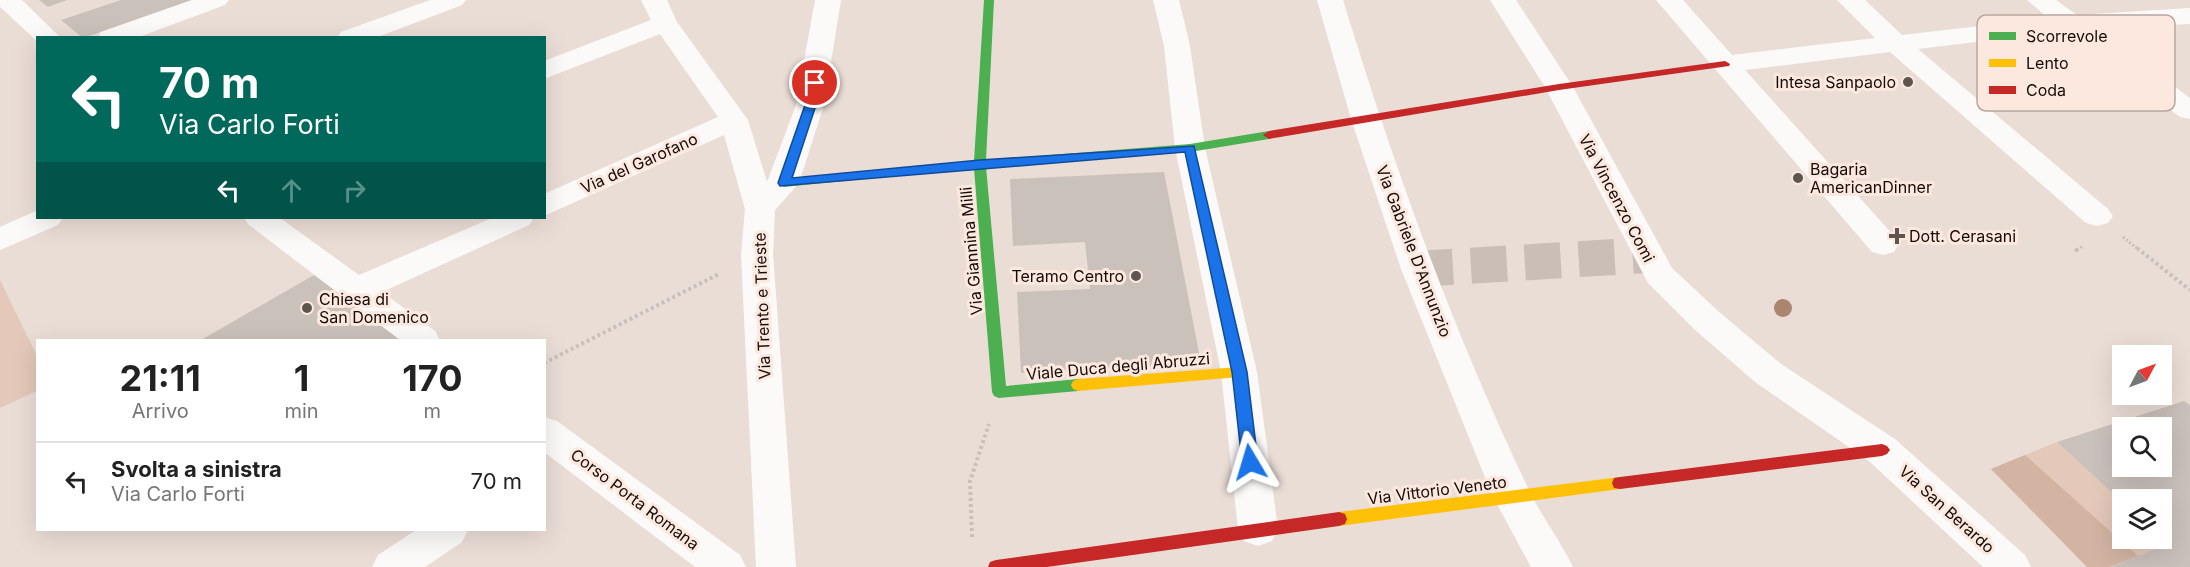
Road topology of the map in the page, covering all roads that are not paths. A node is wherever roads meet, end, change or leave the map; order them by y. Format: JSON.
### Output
{"nodes":[{"id":1,"x":8,"y":0,"type":"edge"},
{"id":2,"x":216,"y":0,"type":"edge"},
{"id":3,"x":453,"y":0,"type":"edge"},
{"id":4,"x":828,"y":0,"type":"edge"},
{"id":5,"x":989,"y":0,"type":"edge"},
{"id":6,"x":1166,"y":0,"type":"edge"},
{"id":7,"x":1330,"y":0,"type":"edge"},
{"id":8,"x":1503,"y":0,"type":"edge"},
{"id":9,"x":1669,"y":0,"type":"edge"},
{"id":10,"x":1850,"y":0,"type":"edge"},
{"id":11,"x":2040,"y":0,"type":"edge"},
{"id":12,"x":660,"y":11,"type":"edge"},
{"id":13,"x":2060,"y":15,"type":"edge"},
{"id":14,"x":2190,"y":16,"type":"edge"},
{"id":15,"x":2175,"y":17,"type":"edge"},
{"id":16,"x":1977,"y":34,"type":"edge"},
{"id":17,"x":46,"y":36,"type":"edge"},
{"id":18,"x":116,"y":36,"type":"edge"},
{"id":19,"x":355,"y":36,"type":"edge"},
{"id":20,"x":1895,"y":43,"type":"junction"},
{"id":21,"x":1725,"y":64,"type":"junction"},
{"id":22,"x":546,"y":69,"type":"edge"},
{"id":23,"x":1559,"y":87,"type":"junction"},
{"id":24,"x":2175,"y":100,"type":"edge"},
{"id":25,"x":2190,"y":111,"type":"edge"},
{"id":26,"x":1365,"y":119,"type":"junction"},
{"id":27,"x":734,"y":120,"type":"junction"},
{"id":28,"x":1190,"y":148,"type":"junction"},
{"id":29,"x":980,"y":164,"type":"junction"},
{"id":30,"x":784,"y":183,"type":"junction"},
{"id":31,"x":546,"y":205,"type":"edge"},
{"id":32,"x":760,"y":209,"type":"junction"},
{"id":33,"x":2097,"y":216,"type":"road end"},
{"id":34,"x":44,"y":219,"type":"edge"},
{"id":35,"x":261,"y":219,"type":"edge"},
{"id":36,"x":516,"y":219,"type":"edge"},
{"id":37,"x":0,"y":239,"type":"edge"},
{"id":38,"x":1883,"y":244,"type":"dead end"},
{"id":39,"x":356,"y":290,"type":"junction"},
{"id":40,"x":422,"y":339,"type":"edge"},
{"id":41,"x":1239,"y":372,"type":"junction"},
{"id":42,"x":999,"y":392,"type":"joint"},
{"id":43,"x":553,"y":449,"type":"edge"},
{"id":44,"x":1882,"y":450,"type":"junction"},
{"id":45,"x":1512,"y":497,"type":"junction"},
{"id":46,"x":1258,"y":530,"type":"junction"},
{"id":47,"x":446,"y":531,"type":"edge"},
{"id":48,"x":392,"y":567,"type":"edge"},
{"id":49,"x":726,"y":567,"type":"edge"},
{"id":50,"x":776,"y":567,"type":"edge"},
{"id":51,"x":996,"y":567,"type":"edge"},
{"id":52,"x":1553,"y":567,"type":"edge"},
{"id":53,"x":2011,"y":567,"type":"edge"}],
"edges":[{"from":1,"to":17,"type":"street"},
{"from":2,"to":18,"type":"street"},
{"from":3,"to":19,"type":"street"},
{"from":4,"to":30,"type":"street"},
{"from":5,"to":29,"type":"street","name":"Via Giannina Milli"},
{"from":6,"to":28,"type":"street"},
{"from":7,"to":26,"type":"street","name":"Via Gabriele D'Annunzio"},
{"from":8,"to":23,"type":"street","name":"Via Vincenzo Comi"},
{"from":9,"to":21,"type":"street"},
{"from":10,"to":20,"type":"street"},
{"from":11,"to":13,"type":"street"},
{"from":12,"to":22,"type":"street"},
{"from":12,"to":27,"type":"street","name":"Via Trento e Trieste"},
{"from":14,"to":15,"type":"street"},
{"from":16,"to":20,"type":"street"},
{"from":20,"to":21,"type":"street"},
{"from":20,"to":33,"type":"street"},
{"from":21,"to":23,"type":"street"},
{"from":21,"to":38,"type":"street"},
{"from":23,"to":26,"type":"street"},
{"from":23,"to":44,"type":"street","name":"Via Vincenzo Comi"},
{"from":24,"to":25,"type":"street"},
{"from":26,"to":28,"type":"street"},
{"from":26,"to":45,"type":"street","name":"Via Gabriele D'Annunzio"},
{"from":27,"to":31,"type":"street","name":"Via del Garofano"},
{"from":27,"to":32,"type":"street","name":"Via Trento e Trieste"},
{"from":28,"to":29,"type":"street"},
{"from":28,"to":41,"type":"street"},
{"from":29,"to":30,"type":"street"},
{"from":29,"to":42,"type":"street","name":"Via Giannina Milli"},
{"from":30,"to":32,"type":"street"},
{"from":32,"to":50,"type":"street","name":"Via Trento e Trieste"},
{"from":34,"to":37,"type":"street"},
{"from":35,"to":39,"type":"street"},
{"from":36,"to":39,"type":"street"},
{"from":39,"to":40,"type":"street"},
{"from":41,"to":42,"type":"street","name":"Viale Duca degli Abruzzi"},
{"from":41,"to":46,"type":"street"},
{"from":43,"to":49,"type":"street","name":"Corso Porta Romana"},
{"from":44,"to":45,"type":"street","name":"Via Vittorio Veneto"},
{"from":44,"to":53,"type":"street","name":"Via San Berardo"},
{"from":45,"to":46,"type":"street","name":"Via Vittorio Veneto"},
{"from":45,"to":52,"type":"street","name":"Via Gabriele D'Annunzio"},
{"from":46,"to":51,"type":"street","name":"Via Vittorio Veneto"},
{"from":47,"to":48,"type":"street"}]}
